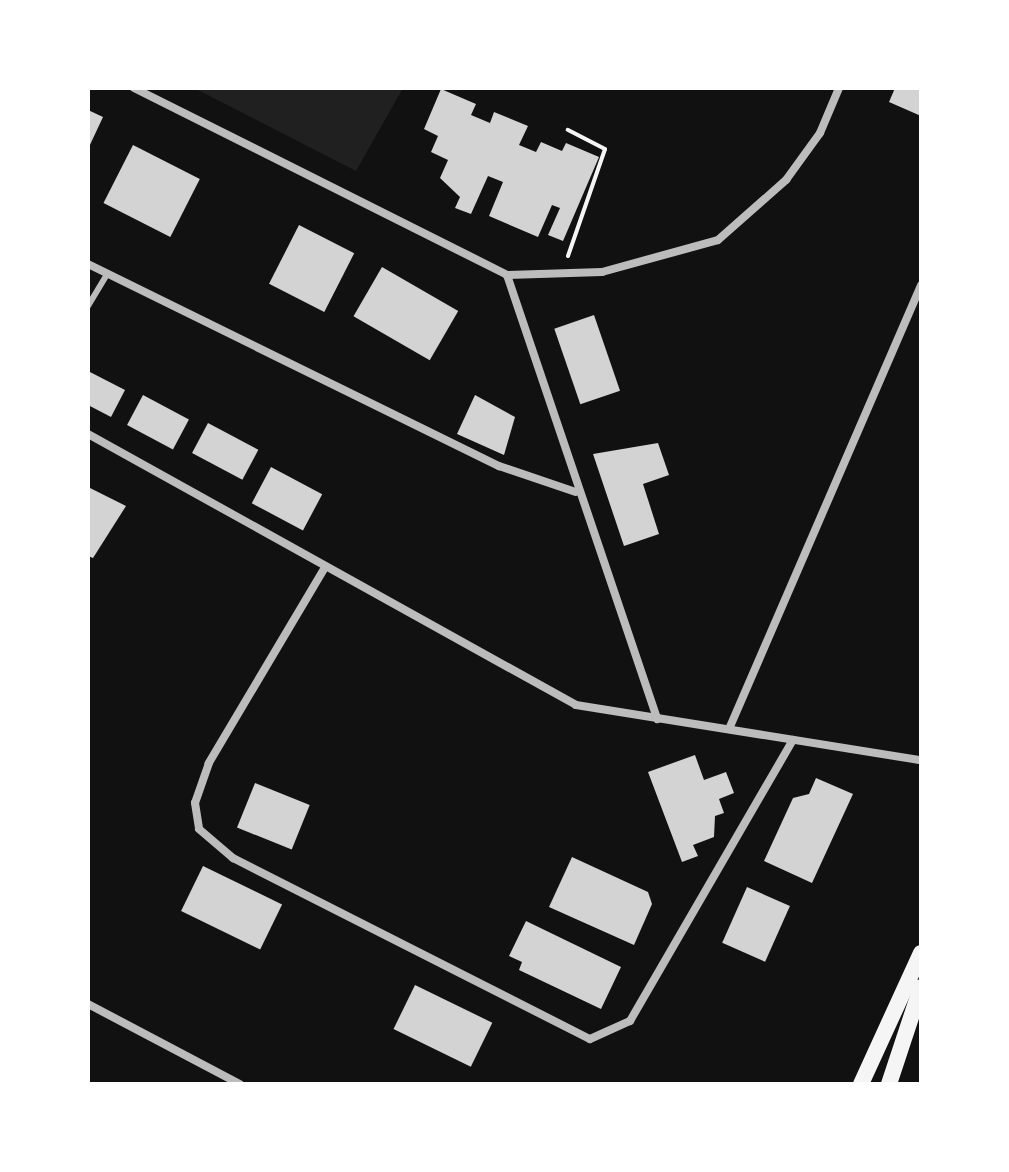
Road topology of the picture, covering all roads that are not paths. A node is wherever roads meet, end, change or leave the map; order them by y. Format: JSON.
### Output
{"nodes":[{"id":1,"x":134,"y":88,"type":"edge"},
{"id":2,"x":839,"y":88,"type":"edge"},
{"id":3,"x":88,"y":264,"type":"edge"},
{"id":4,"x":107,"y":274,"type":"junction"},
{"id":5,"x":507,"y":275,"type":"junction"},
{"id":6,"x":921,"y":285,"type":"edge"},
{"id":7,"x":88,"y":306,"type":"edge"},
{"id":8,"x":88,"y":434,"type":"edge"},
{"id":9,"x":576,"y":492,"type":"junction"},
{"id":10,"x":324,"y":569,"type":"junction"},
{"id":11,"x":657,"y":719,"type":"junction"},
{"id":12,"x":729,"y":729,"type":"junction"},
{"id":13,"x":793,"y":740,"type":"junction"},
{"id":14,"x":921,"y":760,"type":"edge"},
{"id":15,"x":921,"y":953,"type":"edge"},
{"id":16,"x":921,"y":987,"type":"edge"},
{"id":17,"x":88,"y":1004,"type":"edge"},
{"id":18,"x":890,"y":1083,"type":"edge"},
{"id":19,"x":240,"y":1084,"type":"edge"},
{"id":20,"x":861,"y":1084,"type":"edge"}],
"edges":[{"from":1,"to":5,"type":"street"},
{"from":2,"to":5,"type":"street"},
{"from":3,"to":4,"type":"street"},
{"from":4,"to":7,"type":"lane"},
{"from":4,"to":9,"type":"street"},
{"from":5,"to":9,"type":"street"},
{"from":6,"to":12,"type":"street"},
{"from":8,"to":10,"type":"street"},
{"from":9,"to":11,"type":"street"},
{"from":10,"to":11,"type":"street"},
{"from":10,"to":13,"type":"street"},
{"from":11,"to":12,"type":"street"},
{"from":12,"to":13,"type":"street"},
{"from":13,"to":14,"type":"street"},
{"from":15,"to":20,"type":"main road"},
{"from":16,"to":18,"type":"main road"},
{"from":17,"to":19,"type":"street"}]}
